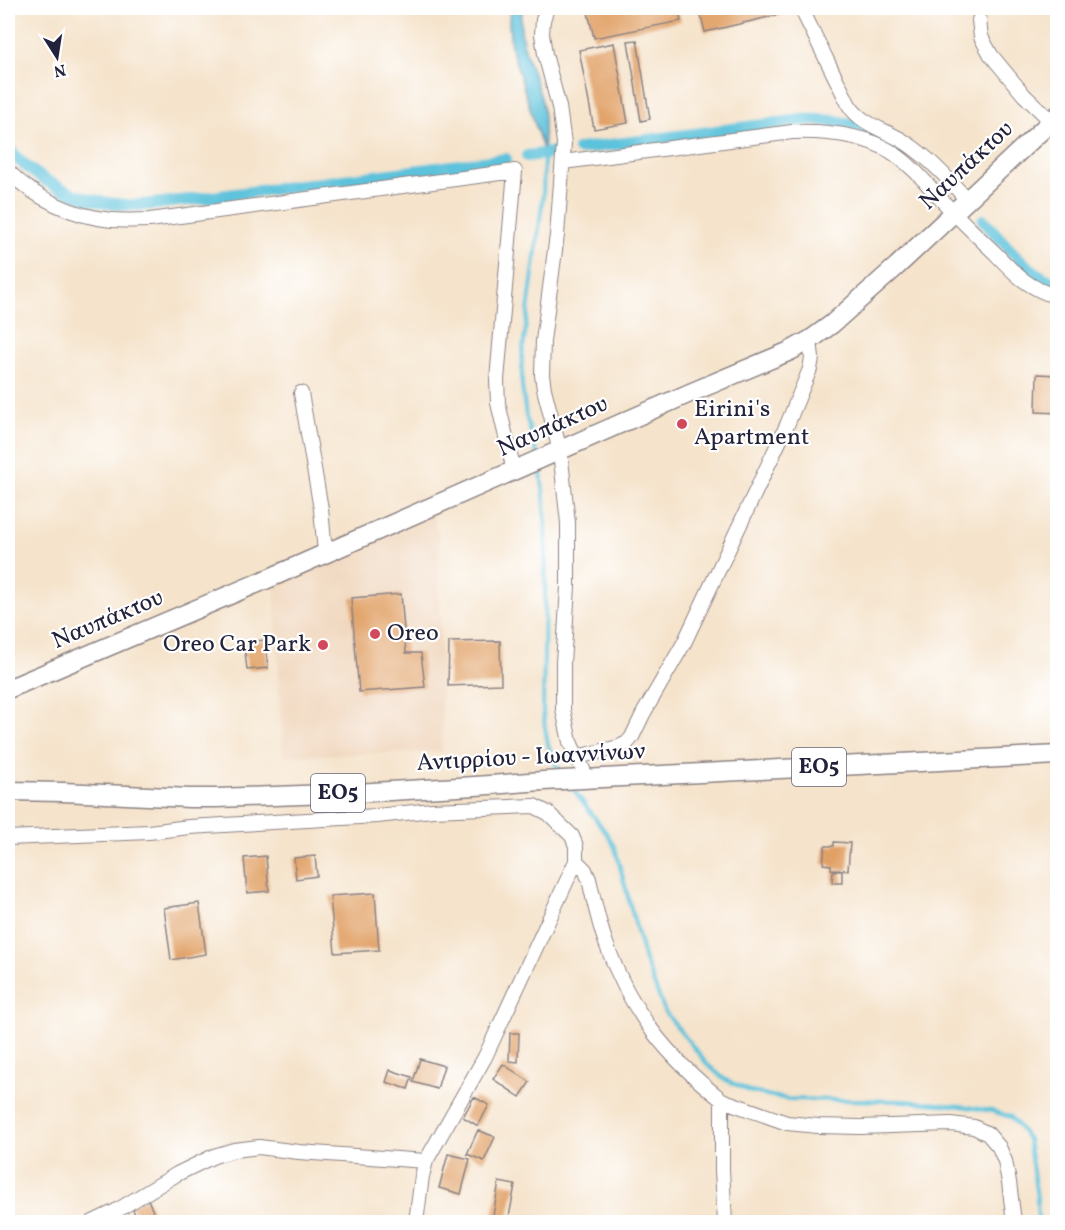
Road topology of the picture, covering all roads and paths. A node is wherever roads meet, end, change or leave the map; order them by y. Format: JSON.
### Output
{"nodes":[{"id":1,"x":547,"y":8,"type":"edge"},
{"id":2,"x":801,"y":8,"type":"edge"},
{"id":3,"x":980,"y":20,"type":"dead end"},
{"id":4,"x":1054,"y":118,"type":"edge"},
{"id":5,"x":563,"y":162,"type":"junction"},
{"id":6,"x":8,"y":171,"type":"edge"},
{"id":7,"x":960,"y":206,"type":"junction"},
{"id":8,"x":1058,"y":297,"type":"edge"},
{"id":9,"x":810,"y":340,"type":"junction"},
{"id":10,"x":301,"y":393,"type":"dead end"},
{"id":11,"x":556,"y":453,"type":"junction"},
{"id":12,"x":521,"y":468,"type":"junction"},
{"id":13,"x":326,"y":552,"type":"junction"},
{"id":14,"x":13,"y":683,"type":"edge"},
{"id":15,"x":1058,"y":755,"type":"edge"},
{"id":16,"x":577,"y":757,"type":"junction"},
{"id":17,"x":584,"y":779,"type":"junction"},
{"id":18,"x":537,"y":781,"type":"junction"},
{"id":19,"x":8,"y":791,"type":"edge"},
{"id":20,"x":534,"y":806,"type":"junction"},
{"id":21,"x":8,"y":838,"type":"edge"},
{"id":22,"x":576,"y":861,"type":"junction"},
{"id":23,"x":722,"y":1100,"type":"junction"},
{"id":24,"x":426,"y":1161,"type":"junction"},
{"id":25,"x":93,"y":1222,"type":"edge"},
{"id":26,"x":416,"y":1222,"type":"edge"},
{"id":27,"x":725,"y":1222,"type":"edge"},
{"id":28,"x":1014,"y":1222,"type":"edge"}],
"edges":[{"from":1,"to":5,"type":"street"},
{"from":2,"to":7,"type":"street"},
{"from":3,"to":4,"type":"street"},
{"from":4,"to":7,"type":"main road","name":"Ναυπάκτου"},
{"from":5,"to":7,"type":"street"},
{"from":5,"to":11,"type":"street"},
{"from":6,"to":12,"type":"street"},
{"from":7,"to":8,"type":"street"},
{"from":7,"to":9,"type":"main road","name":"Ναυπάκτου"},
{"from":9,"to":11,"type":"main road","name":"Ναυπάκτου"},
{"from":9,"to":16,"type":"street"},
{"from":10,"to":13,"type":"street"},
{"from":11,"to":12,"type":"main road","name":"Ναυπάκτου"},
{"from":11,"to":16,"type":"street"},
{"from":12,"to":13,"type":"main road","name":"Ναυπάκτου"},
{"from":13,"to":14,"type":"main road","name":"Ναυπάκτου"},
{"from":15,"to":17,"type":"main road","name":"Αντιρρίου - Ιωαννίνων","number":"ΕΟ5"},
{"from":16,"to":17,"type":"street"},
{"from":17,"to":18,"type":"main road","name":"Αντιρρίου - Ιωαννίνων","number":"ΕΟ5"},
{"from":18,"to":19,"type":"main road","name":"Αντιρρίου - Ιωαννίνων","number":"ΕΟ5"},
{"from":18,"to":20,"type":"street"},
{"from":20,"to":21,"type":"street"},
{"from":20,"to":22,"type":"street"},
{"from":22,"to":23,"type":"street"},
{"from":22,"to":24,"type":"street"},
{"from":23,"to":27,"type":"street"},
{"from":23,"to":28,"type":"street"},
{"from":24,"to":25,"type":"street"},
{"from":24,"to":26,"type":"street"}]}
